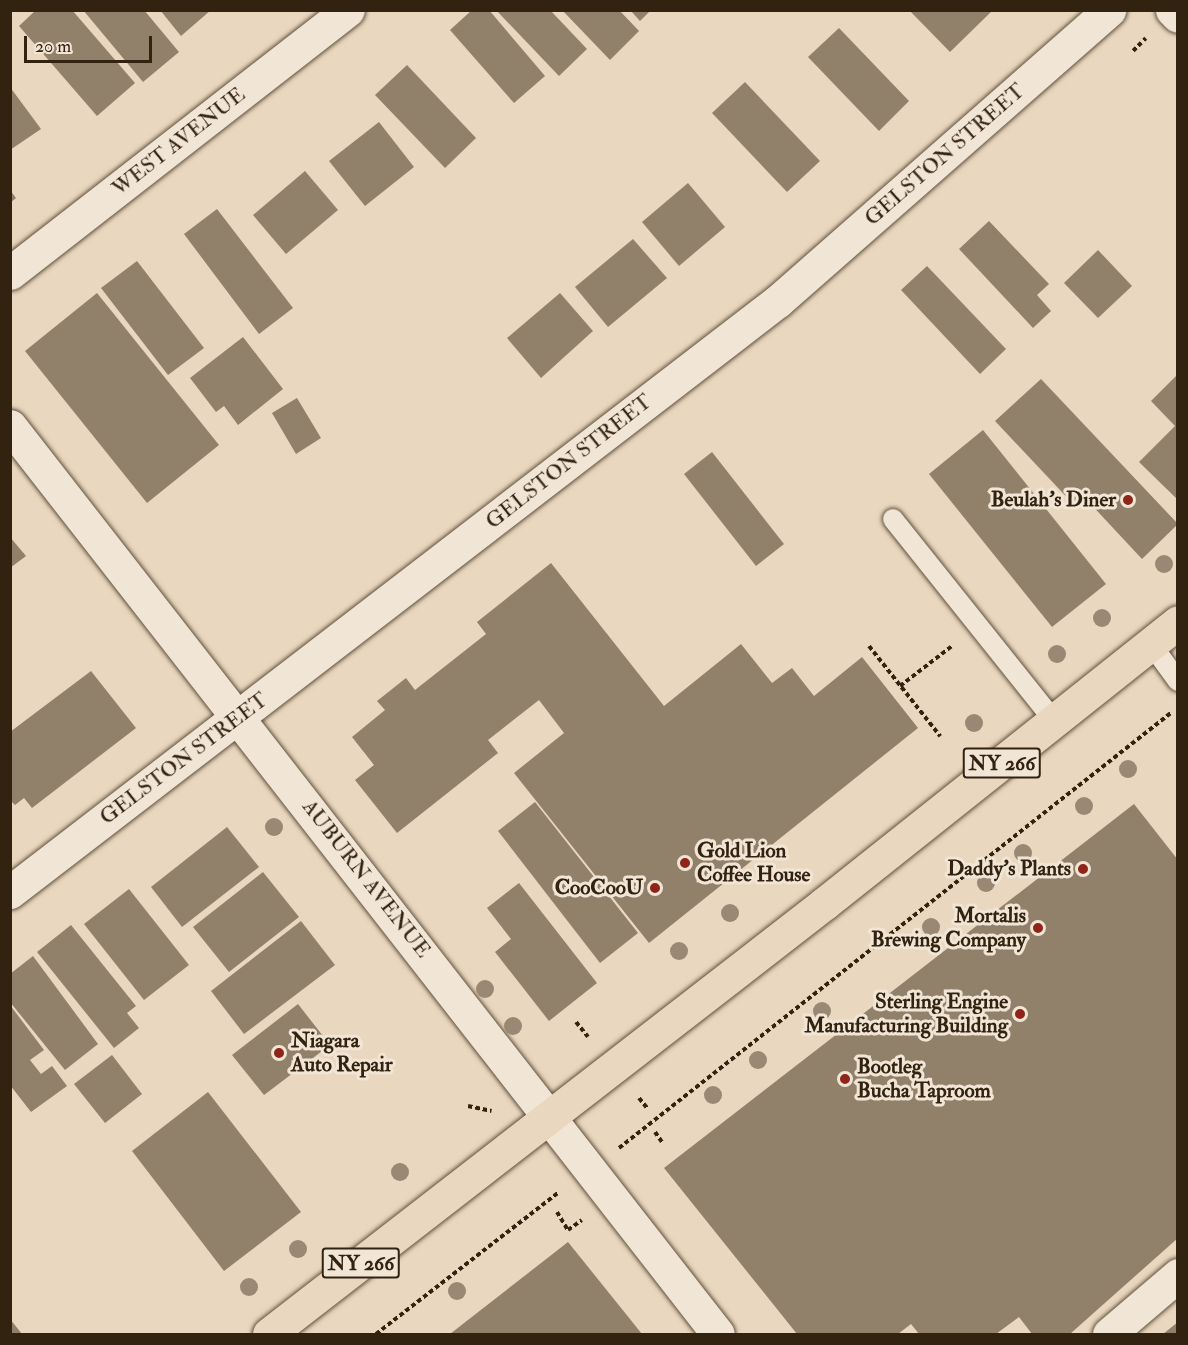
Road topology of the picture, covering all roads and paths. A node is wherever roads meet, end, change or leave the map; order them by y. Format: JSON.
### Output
{"nodes":[{"id":1,"x":348,"y":10,"type":"edge"},
{"id":2,"x":1109,"y":10,"type":"edge"},
{"id":3,"x":1172,"y":10,"type":"edge"},
{"id":4,"x":1178,"y":16,"type":"edge"},
{"id":5,"x":1149,"y":36,"type":"dead end"},
{"id":6,"x":1133,"y":51,"type":"dead end"},
{"id":7,"x":10,"y":273,"type":"edge"},
{"id":8,"x":10,"y":426,"type":"edge"},
{"id":9,"x":893,"y":519,"type":"dead end"},
{"id":10,"x":1178,"y":622,"type":"edge"},
{"id":11,"x":1150,"y":644,"type":"junction"},
{"id":12,"x":869,"y":646,"type":"dead end"},
{"id":13,"x":935,"y":659,"type":"dead end"},
{"id":14,"x":1178,"y":681,"type":"edge"},
{"id":15,"x":900,"y":686,"type":"junction"},
{"id":16,"x":1178,"y":708,"type":"edge"},
{"id":17,"x":238,"y":717,"type":"junction"},
{"id":18,"x":1054,"y":721,"type":"junction"},
{"id":19,"x":940,"y":736,"type":"dead end"},
{"id":20,"x":10,"y":891,"type":"edge"},
{"id":21,"x":576,"y":1022,"type":"dead end"},
{"id":22,"x":593,"y":1042,"type":"dead end"},
{"id":23,"x":639,"y":1098,"type":"dead end"},
{"id":24,"x":468,"y":1106,"type":"dead end"},
{"id":25,"x":648,"y":1109,"type":"dead end"},
{"id":26,"x":492,"y":1112,"type":"dead end"},
{"id":27,"x":550,"y":1117,"type":"junction"},
{"id":28,"x":655,"y":1132,"type":"dead end"},
{"id":29,"x":662,"y":1142,"type":"dead end"},
{"id":30,"x":617,"y":1149,"type":"dead end"},
{"id":31,"x":541,"y":1205,"type":"dead end"},
{"id":32,"x":557,"y":1212,"type":"dead end"},
{"id":33,"x":587,"y":1216,"type":"dead end"},
{"id":34,"x":1178,"y":1275,"type":"edge"},
{"id":35,"x":269,"y":1335,"type":"edge"},
{"id":36,"x":376,"y":1335,"type":"edge"},
{"id":37,"x":718,"y":1335,"type":"edge"},
{"id":38,"x":1109,"y":1335,"type":"edge"}],
"edges":[{"from":1,"to":7,"type":"street","name":"WEST AVENUE"},
{"from":2,"to":17,"type":"street","name":"GELSTON STREET"},
{"from":3,"to":4,"type":"street"},
{"from":5,"to":6,"type":"path"},
{"from":8,"to":17,"type":"street","name":"AUBURN AVENUE"},
{"from":9,"to":18,"type":"lane"},
{"from":10,"to":11,"type":"main road","number":"NY 266"},
{"from":11,"to":14,"type":"lane"},
{"from":11,"to":18,"type":"main road","number":"NY 266"},
{"from":12,"to":15,"type":"path"},
{"from":13,"to":15,"type":"path"},
{"from":15,"to":19,"type":"path"},
{"from":16,"to":30,"type":"path"},
{"from":17,"to":20,"type":"street","name":"GELSTON STREET"},
{"from":17,"to":27,"type":"street","name":"AUBURN AVENUE"},
{"from":18,"to":27,"type":"main road","number":"NY 266"},
{"from":21,"to":22,"type":"path"},
{"from":23,"to":25,"type":"path"},
{"from":24,"to":26,"type":"path"},
{"from":27,"to":35,"type":"main road","number":"NY 266"},
{"from":27,"to":37,"type":"street","name":"AUBURN AVENUE"},
{"from":28,"to":29,"type":"path"},
{"from":31,"to":36,"type":"path"},
{"from":32,"to":33,"type":"path"},
{"from":34,"to":38,"type":"street"}]}
